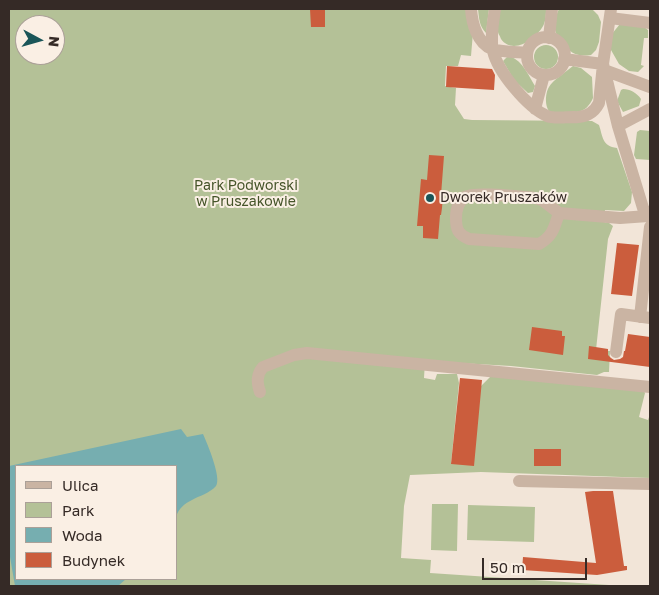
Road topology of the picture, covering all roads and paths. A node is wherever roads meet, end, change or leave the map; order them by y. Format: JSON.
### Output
{"nodes":[{"id":1,"x":471,"y":9,"type":"edge"},
{"id":2,"x":495,"y":9,"type":"edge"},
{"id":3,"x":552,"y":9,"type":"edge"},
{"id":4,"x":610,"y":13,"type":"edge"},
{"id":5,"x":650,"y":23,"type":"edge"},
{"id":6,"x":549,"y":38,"type":"junction"},
{"id":7,"x":493,"y":49,"type":"junction"},
{"id":8,"x":527,"y":53,"type":"junction"},
{"id":9,"x":564,"y":59,"type":"junction"},
{"id":10,"x":604,"y":67,"type":"junction"},
{"id":11,"x":544,"y":75,"type":"junction"},
{"id":12,"x":650,"y":87,"type":"edge"},
{"id":13,"x":535,"y":109,"type":"junction"},
{"id":14,"x":650,"y":109,"type":"edge"},
{"id":15,"x":618,"y":126,"type":"junction"},
{"id":16,"x":559,"y":213,"type":"junction"},
{"id":17,"x":650,"y":220,"type":"edge"},
{"id":18,"x":645,"y":317,"type":"edge"},
{"id":19,"x":616,"y":352,"type":"dead end"},
{"id":20,"x":650,"y":387,"type":"edge"},
{"id":21,"x":260,"y":392,"type":"dead end"},
{"id":22,"x":519,"y":481,"type":"dead end"},
{"id":23,"x":650,"y":484,"type":"edge"}],
"edges":[{"from":1,"to":7,"type":"lane"},
{"from":2,"to":7,"type":"lane"},
{"from":3,"to":6,"type":"lane"},
{"from":4,"to":5,"type":"lane"},
{"from":4,"to":10,"type":"lane"},
{"from":6,"to":8,"type":"lane"},
{"from":6,"to":9,"type":"lane"},
{"from":7,"to":8,"type":"lane"},
{"from":7,"to":13,"type":"lane"},
{"from":8,"to":11,"type":"lane"},
{"from":9,"to":10,"type":"lane"},
{"from":9,"to":11,"type":"lane"},
{"from":10,"to":12,"type":"lane"},
{"from":10,"to":13,"type":"lane"},
{"from":10,"to":15,"type":"lane"},
{"from":11,"to":13,"type":"lane"},
{"from":14,"to":15,"type":"lane"},
{"from":15,"to":17,"type":"lane"},
{"from":16,"to":16,"type":"lane"},
{"from":16,"to":17,"type":"lane"},
{"from":17,"to":18,"type":"lane"},
{"from":18,"to":19,"type":"lane"},
{"from":20,"to":21,"type":"lane"},
{"from":22,"to":23,"type":"lane"}]}
